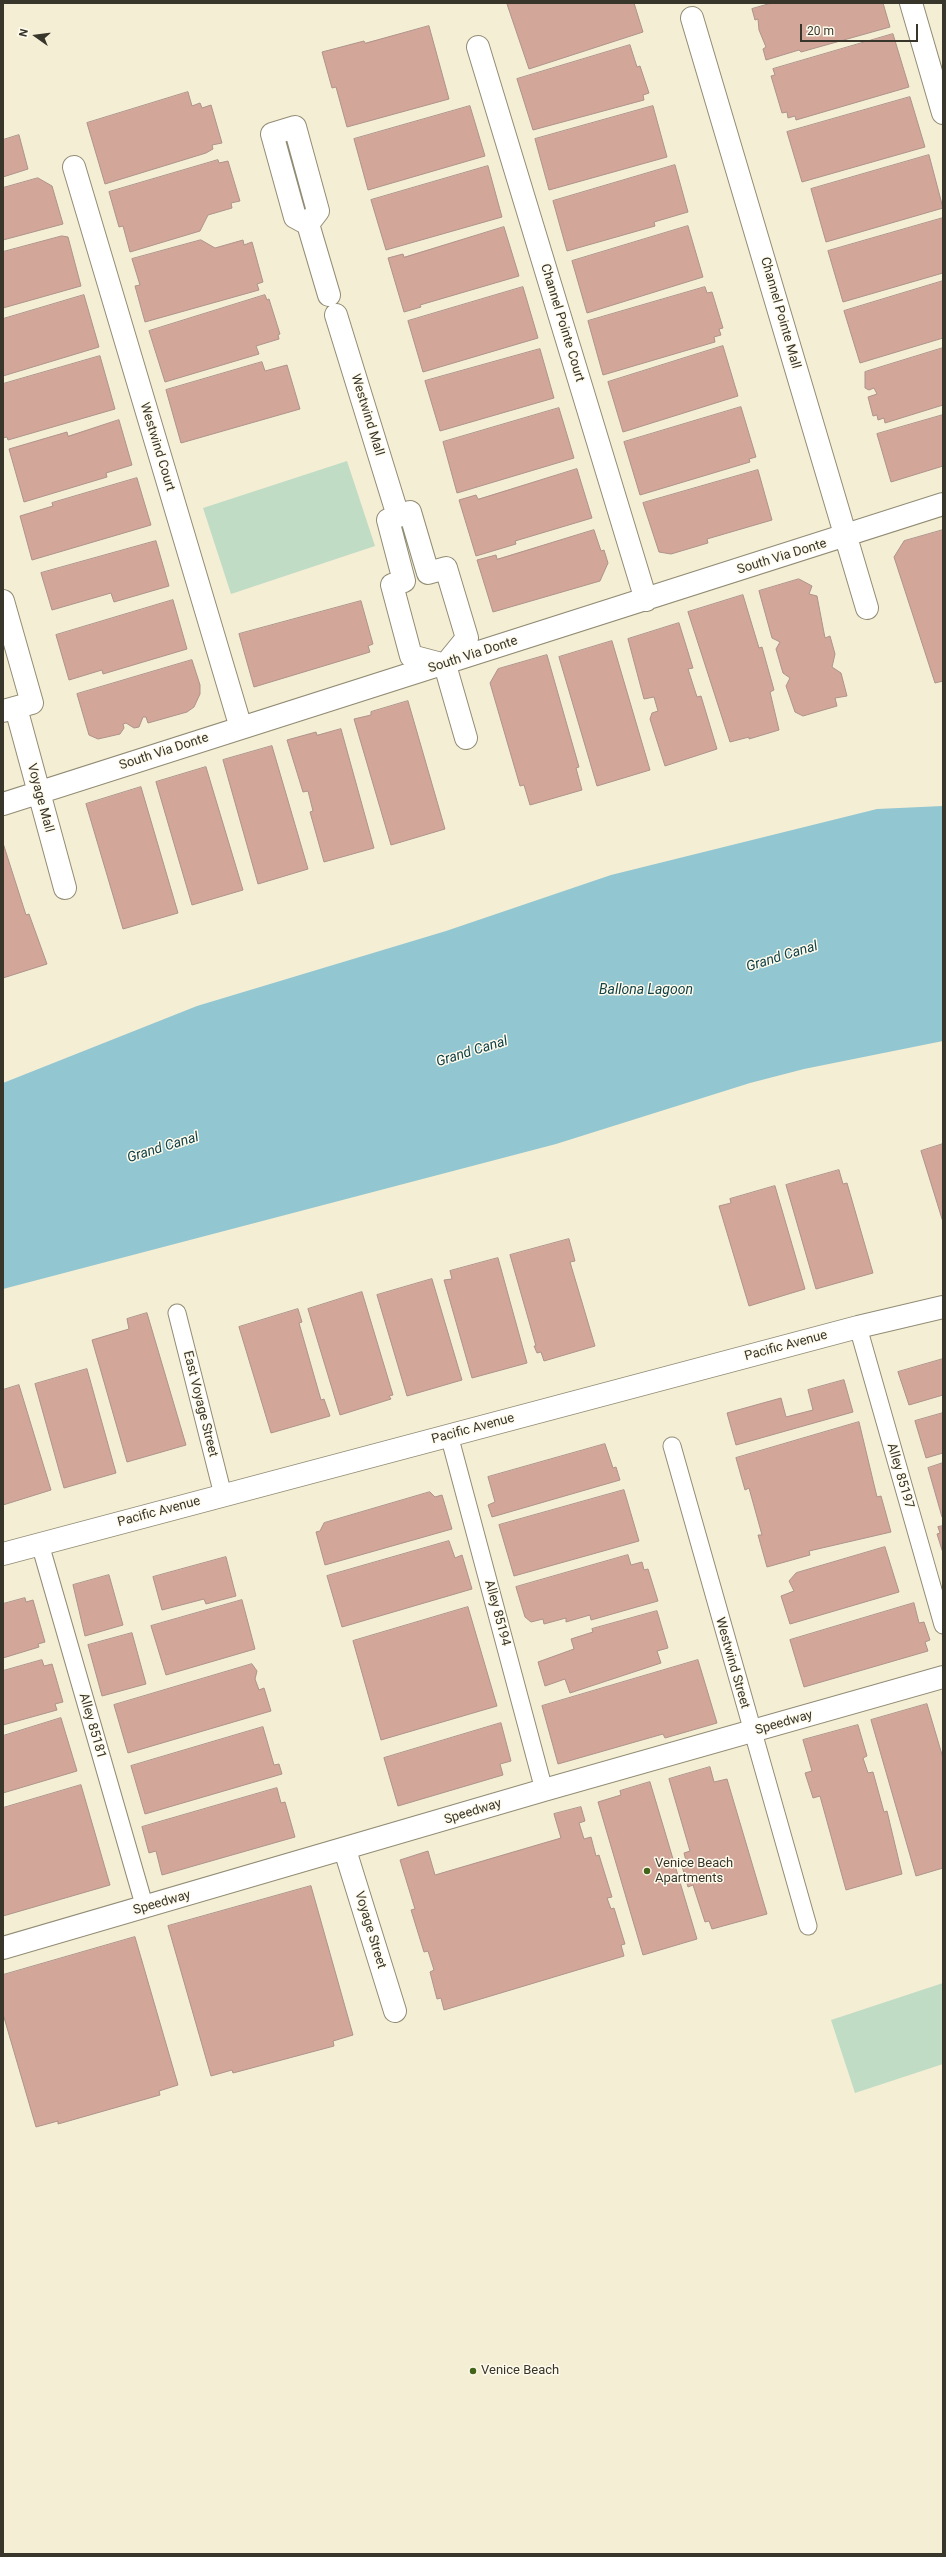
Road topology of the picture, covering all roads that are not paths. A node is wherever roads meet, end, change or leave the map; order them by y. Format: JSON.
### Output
{"nodes":[{"id":1,"x":911,"y":3,"type":"edge"},
{"id":2,"x":692,"y":18,"type":"dead end"},
{"id":3,"x":478,"y":47,"type":"dead end"},
{"id":4,"x":943,"y":113,"type":"edge"},
{"id":5,"x":74,"y":167,"type":"dead end"},
{"id":6,"x":308,"y":224,"type":"dead end"},
{"id":7,"x":943,"y":504,"type":"edge"},
{"id":8,"x":398,"y":516,"type":"junction"},
{"id":9,"x":846,"y":537,"type":"junction"},
{"id":10,"x":646,"y":600,"type":"junction"},
{"id":11,"x":3,"y":601,"type":"edge"},
{"id":12,"x":866,"y":608,"type":"dead end"},
{"id":13,"x":445,"y":665,"type":"junction"},
{"id":14,"x":9,"y":710,"type":"edge"},
{"id":15,"x":241,"y":728,"type":"junction"},
{"id":16,"x":466,"y":738,"type":"dead end"},
{"id":17,"x":39,"y":792,"type":"junction"},
{"id":18,"x":3,"y":804,"type":"edge"},
{"id":19,"x":65,"y":888,"type":"dead end"},
{"id":20,"x":943,"y":1307,"type":"edge"},
{"id":21,"x":177,"y":1313,"type":"dead end"},
{"id":22,"x":858,"y":1327,"type":"junction"},
{"id":23,"x":449,"y":1435,"type":"junction"},
{"id":24,"x":672,"y":1446,"type":"dead end"},
{"id":25,"x":223,"y":1495,"type":"junction"},
{"id":26,"x":40,"y":1544,"type":"junction"},
{"id":27,"x":3,"y":1554,"type":"edge"},
{"id":28,"x":943,"y":1625,"type":"edge"},
{"id":29,"x":943,"y":1677,"type":"edge"},
{"id":30,"x":751,"y":1732,"type":"junction"},
{"id":31,"x":544,"y":1790,"type":"junction"},
{"id":32,"x":345,"y":1850,"type":"junction"},
{"id":33,"x":145,"y":1908,"type":"junction"},
{"id":34,"x":808,"y":1926,"type":"dead end"},
{"id":35,"x":3,"y":1948,"type":"edge"},
{"id":36,"x":395,"y":2011,"type":"dead end"}],
"edges":[{"from":1,"to":4,"type":"street"},
{"from":2,"to":9,"type":"street","name":"Channel Pointe Mall"},
{"from":3,"to":10,"type":"street","name":"Channel Pointe Court"},
{"from":5,"to":15,"type":"street","name":"Westwind Court"},
{"from":6,"to":8,"type":"street","name":"Westwind Mall"},
{"from":7,"to":9,"type":"street","name":"South Via Donte"},
{"from":8,"to":13,"type":"street"},
{"from":8,"to":13,"type":"street"},
{"from":9,"to":10,"type":"street","name":"South Via Donte"},
{"from":9,"to":12,"type":"street","name":"Channel Pointe Mall"},
{"from":10,"to":13,"type":"street","name":"South Via Donte"},
{"from":11,"to":14,"type":"street","name":"Voyage Mall"},
{"from":13,"to":15,"type":"street","name":"South Via Donte"},
{"from":13,"to":16,"type":"street"},
{"from":14,"to":17,"type":"street","name":"Voyage Mall"},
{"from":15,"to":17,"type":"street","name":"South Via Donte"},
{"from":17,"to":18,"type":"street","name":"South Via Donte"},
{"from":17,"to":19,"type":"street","name":"Voyage Mall"},
{"from":20,"to":22,"type":"street","name":"Pacific Avenue"},
{"from":21,"to":25,"type":"lane","name":"East Voyage Street"},
{"from":22,"to":23,"type":"street","name":"Pacific Avenue"},
{"from":22,"to":28,"type":"lane","name":"Alley 85197"},
{"from":23,"to":25,"type":"street","name":"Pacific Avenue"},
{"from":23,"to":31,"type":"lane","name":"Alley 85194"},
{"from":24,"to":30,"type":"lane","name":"Westwind Street"},
{"from":25,"to":26,"type":"street","name":"Pacific Avenue"},
{"from":26,"to":27,"type":"street","name":"Pacific Avenue"},
{"from":26,"to":33,"type":"lane","name":"Alley 85181"},
{"from":29,"to":30,"type":"street","name":"Speedway"},
{"from":30,"to":31,"type":"street","name":"Speedway"},
{"from":30,"to":34,"type":"lane","name":"Westwind Street"},
{"from":31,"to":32,"type":"street","name":"Speedway"},
{"from":32,"to":33,"type":"street","name":"Speedway"},
{"from":32,"to":36,"type":"street","name":"Voyage Street"},
{"from":33,"to":35,"type":"street","name":"Speedway"}]}
